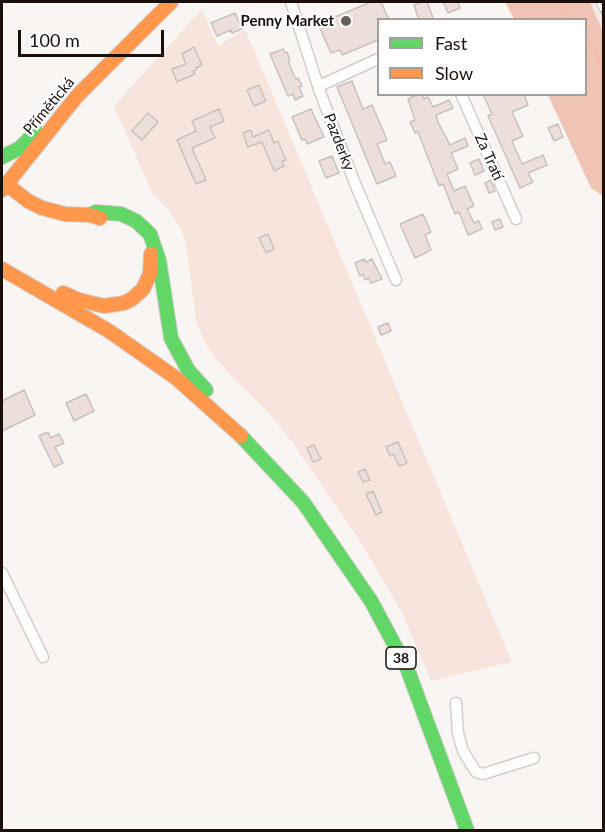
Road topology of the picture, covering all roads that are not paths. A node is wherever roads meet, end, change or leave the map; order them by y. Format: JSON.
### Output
{"nodes":[{"id":1,"x":171,"y":2,"type":"edge"},
{"id":2,"x":291,"y":2,"type":"edge"},
{"id":3,"x":377,"y":59,"type":"edge"},
{"id":4,"x":319,"y":86,"type":"junction"},
{"id":5,"x":77,"y":96,"type":"junction"},
{"id":6,"x":462,"y":96,"type":"edge"},
{"id":7,"x":2,"y":157,"type":"edge"},
{"id":8,"x":3,"y":185,"type":"edge"},
{"id":9,"x":89,"y":215,"type":"junction"},
{"id":10,"x":516,"y":219,"type":"dead end"},
{"id":11,"x":7,"y":272,"type":"edge"},
{"id":12,"x":396,"y":280,"type":"dead end"},
{"id":13,"x":282,"y":478,"type":"junction"},
{"id":14,"x":2,"y":573,"type":"edge"},
{"id":15,"x":43,"y":657,"type":"dead end"},
{"id":16,"x":456,"y":703,"type":"dead end"},
{"id":17,"x":534,"y":758,"type":"dead end"},
{"id":18,"x":466,"y":831,"type":"edge"}],
"edges":[{"from":1,"to":5,"type":"main road","name":"Přímětická"},
{"from":2,"to":4,"type":"street","name":"Pazderky"},
{"from":3,"to":4,"type":"street"},
{"from":4,"to":12,"type":"street","name":"Pazderky"},
{"from":5,"to":7,"type":"main road"},
{"from":5,"to":8,"type":"main road","name":"Přímětická"},
{"from":6,"to":10,"type":"street","name":"Za Tratí"},
{"from":8,"to":9,"type":"main road"},
{"from":9,"to":11,"type":"main road"},
{"from":9,"to":13,"type":"main road"},
{"from":11,"to":13,"type":"main road","number":"38"},
{"from":13,"to":18,"type":"main road","number":"38"},
{"from":14,"to":15,"type":"street"},
{"from":16,"to":17,"type":"street"}]}
